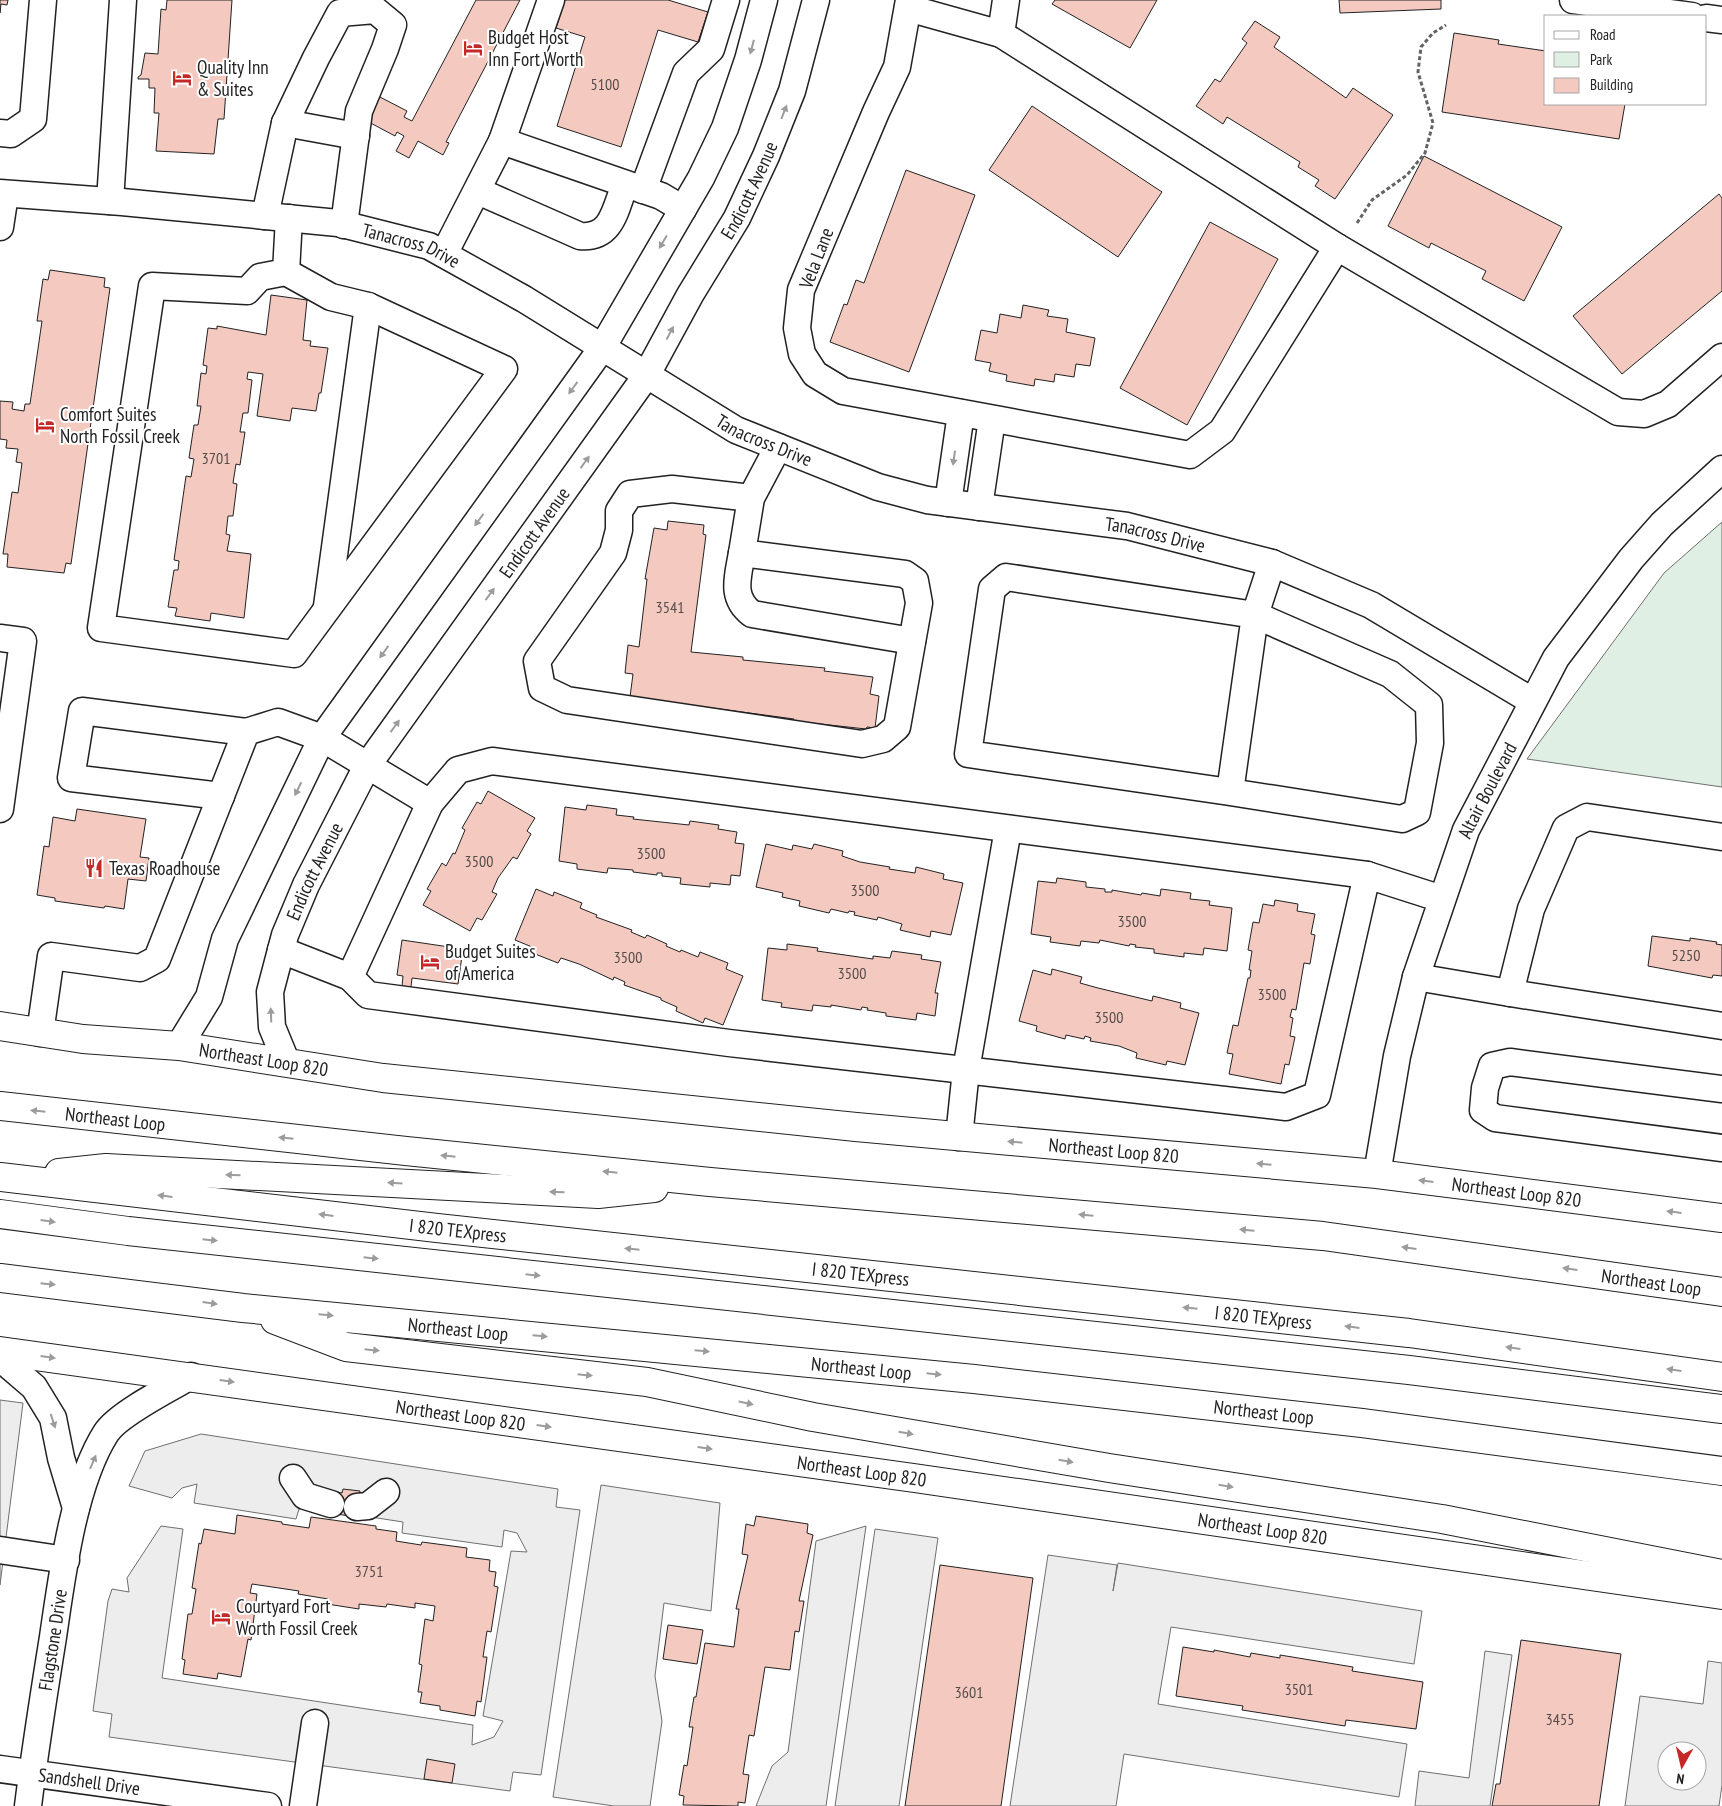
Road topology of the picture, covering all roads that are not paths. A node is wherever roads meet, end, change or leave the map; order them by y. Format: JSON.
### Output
{"nodes":[{"id":1,"x":43,"y":0,"type":"edge"},
{"id":2,"x":124,"y":0,"type":"edge"},
{"id":3,"x":551,"y":0,"type":"edge"},
{"id":4,"x":726,"y":0,"type":"edge"},
{"id":5,"x":764,"y":0,"type":"edge"},
{"id":6,"x":816,"y":0,"type":"edge"},
{"id":7,"x":1006,"y":0,"type":"edge"},
{"id":8,"x":1573,"y":0,"type":"edge"},
{"id":9,"x":909,"y":4,"type":"edge"},
{"id":10,"x":1685,"y":15,"type":"edge"},
{"id":11,"x":1707,"y":18,"type":"edge"},
{"id":12,"x":1722,"y":20,"type":"edge"},
{"id":13,"x":1001,"y":34,"type":"junction"},
{"id":14,"x":285,"y":123,"type":"junction"},
{"id":15,"x":0,"y":134,"type":"edge"},
{"id":16,"x":356,"y":136,"type":"junction"},
{"id":17,"x":502,"y":141,"type":"junction"},
{"id":18,"x":634,"y":187,"type":"junction"},
{"id":19,"x":478,"y":191,"type":"junction"},
{"id":20,"x":2,"y":194,"type":"edge"},
{"id":21,"x":110,"y":201,"type":"junction"},
{"id":22,"x":683,"y":209,"type":"junction"},
{"id":23,"x":277,"y":217,"type":"junction"},
{"id":24,"x":344,"y":225,"type":"junction"},
{"id":25,"x":0,"y":227,"type":"edge"},
{"id":26,"x":1337,"y":247,"type":"junction"},
{"id":27,"x":444,"y":254,"type":"junction"},
{"id":28,"x":286,"y":272,"type":"junction"},
{"id":29,"x":368,"y":306,"type":"junction"},
{"id":30,"x":602,"y":348,"type":"junction"},
{"id":31,"x":1722,"y":357,"type":"edge"},
{"id":32,"x":646,"y":376,"type":"junction"},
{"id":33,"x":961,"y":413,"type":"junction"},
{"id":34,"x":992,"y":419,"type":"junction"},
{"id":35,"x":778,"y":447,"type":"junction"},
{"id":36,"x":1722,"y":469,"type":"edge"},
{"id":37,"x":751,"y":498,"type":"junction"},
{"id":38,"x":948,"y":503,"type":"junction"},
{"id":39,"x":979,"y":507,"type":"junction"},
{"id":40,"x":742,"y":552,"type":"junction"},
{"id":41,"x":1272,"y":563,"type":"junction"},
{"id":42,"x":326,"y":609,"type":"junction"},
{"id":43,"x":1255,"y":615,"type":"junction"},
{"id":44,"x":0,"y":638,"type":"edge"},
{"id":45,"x":912,"y":641,"type":"junction"},
{"id":46,"x":1532,"y":701,"type":"junction"},
{"id":47,"x":7,"y":703,"type":"edge"},
{"id":48,"x":246,"y":732,"type":"junction"},
{"id":49,"x":322,"y":738,"type":"junction"},
{"id":50,"x":3,"y":764,"type":"edge"},
{"id":51,"x":367,"y":766,"type":"junction"},
{"id":52,"x":1230,"y":792,"type":"junction"},
{"id":53,"x":221,"y":796,"type":"junction"},
{"id":54,"x":430,"y":803,"type":"junction"},
{"id":55,"x":0,"y":809,"type":"edge"},
{"id":56,"x":1008,"y":828,"type":"junction"},
{"id":57,"x":1722,"y":837,"type":"edge"},
{"id":58,"x":1367,"y":876,"type":"junction"},
{"id":59,"x":1442,"y":899,"type":"junction"},
{"id":60,"x":281,"y":950,"type":"junction"},
{"id":61,"x":350,"y":977,"type":"junction"},
{"id":62,"x":1416,"y":978,"type":"junction"},
{"id":63,"x":1510,"y":993,"type":"junction"},
{"id":64,"x":0,"y":1026,"type":"edge"},
{"id":65,"x":1722,"y":1026,"type":"edge"},
{"id":66,"x":40,"y":1033,"type":"junction"},
{"id":67,"x":179,"y":1046,"type":"junction"},
{"id":68,"x":286,"y":1061,"type":"junction"},
{"id":69,"x":966,"y":1070,"type":"junction"},
{"id":70,"x":1722,"y":1089,"type":"edge"},
{"id":71,"x":0,"y":1106,"type":"edge"},
{"id":72,"x":959,"y":1137,"type":"junction"},
{"id":73,"x":1722,"y":1148,"type":"edge"},
{"id":74,"x":1377,"y":1174,"type":"junction"},
{"id":75,"x":3,"y":1178,"type":"edge"},
{"id":76,"x":710,"y":1182,"type":"junction"},
{"id":77,"x":0,"y":1214,"type":"edge"},
{"id":78,"x":1722,"y":1218,"type":"edge"},
{"id":79,"x":0,"y":1278,"type":"edge"},
{"id":80,"x":1722,"y":1292,"type":"edge"},
{"id":81,"x":243,"y":1308,"type":"junction"},
{"id":82,"x":0,"y":1351,"type":"edge"},
{"id":83,"x":0,"y":1358,"type":"edge"},
{"id":84,"x":191,"y":1376,"type":"junction"},
{"id":85,"x":1722,"y":1377,"type":"edge"},
{"id":86,"x":1722,"y":1409,"type":"edge"},
{"id":87,"x":1722,"y":1471,"type":"edge"},
{"id":88,"x":293,"y":1478,"type":"dead end"},
{"id":89,"x":386,"y":1492,"type":"dead end"},
{"id":90,"x":331,"y":1504,"type":"dead end"},
{"id":91,"x":357,"y":1507,"type":"dead end"},
{"id":92,"x":76,"y":1508,"type":"junction"},
{"id":93,"x":0,"y":1550,"type":"edge"},
{"id":94,"x":66,"y":1560,"type":"junction"},
{"id":95,"x":1722,"y":1574,"type":"edge"},
{"id":96,"x":1722,"y":1595,"type":"edge"},
{"id":97,"x":315,"y":1723,"type":"dead end"},
{"id":98,"x":0,"y":1769,"type":"edge"},
{"id":99,"x":32,"y":1773,"type":"junction"},
{"id":100,"x":28,"y":1806,"type":"edge"},
{"id":101,"x":268,"y":1806,"type":"edge"},
{"id":102,"x":303,"y":1806,"type":"edge"}],
"edges":[{"from":1,"to":15,"type":"street"},
{"from":2,"to":21,"type":"street"},
{"from":3,"to":17,"type":"street"},
{"from":4,"to":18,"type":"street"},
{"from":5,"to":22,"type":"street","one_way":true},
{"from":32,"to":6,"type":"street","name":"Endicott Avenue","one_way":true},
{"from":7,"to":13,"type":"street"},
{"from":8,"to":10,"type":"street"},
{"from":9,"to":13,"type":"street"},
{"from":9,"to":33,"type":"street","name":"Vela Lane"},
{"from":11,"to":12,"type":"street"},
{"from":13,"to":26,"type":"street"},
{"from":14,"to":16,"type":"street"},
{"from":14,"to":16,"type":"street"},
{"from":14,"to":23,"type":"street"},
{"from":16,"to":24,"type":"street"},
{"from":17,"to":18,"type":"street"},
{"from":17,"to":19,"type":"street"},
{"from":18,"to":19,"type":"street"},
{"from":18,"to":22,"type":"street"},
{"from":19,"to":27,"type":"street"},
{"from":20,"to":21,"type":"street","name":"Tanacross Drive"},
{"from":20,"to":25,"type":"street"},
{"from":21,"to":23,"type":"street","name":"Tanacross Drive"},
{"from":22,"to":30,"type":"street","one_way":true},
{"from":23,"to":24,"type":"street","name":"Tanacross Drive"},
{"from":23,"to":28,"type":"street"},
{"from":24,"to":27,"type":"street","name":"Tanacross Drive"},
{"from":26,"to":31,"type":"street"},
{"from":26,"to":34,"type":"street","name":"Vela Lane"},
{"from":27,"to":30,"type":"street","name":"Tanacross Drive"},
{"from":28,"to":29,"type":"street"},
{"from":28,"to":42,"type":"street"},
{"from":29,"to":42,"type":"street"},
{"from":29,"to":42,"type":"street"},
{"from":30,"to":32,"type":"street","name":"Tanacross Drive"},
{"from":30,"to":49,"type":"street","one_way":true},
{"from":32,"to":35,"type":"street","name":"Tanacross Drive"},
{"from":51,"to":32,"type":"street","name":"Endicott Avenue","one_way":true},
{"from":33,"to":34,"type":"street","name":"Vela Lane"},
{"from":33,"to":38,"type":"street","one_way":true},
{"from":34,"to":39,"type":"street"},
{"from":35,"to":37,"type":"street"},
{"from":35,"to":38,"type":"street","name":"Tanacross Drive"},
{"from":36,"to":46,"type":"street","name":"Altair Boulevard"},
{"from":37,"to":40,"type":"street"},
{"from":37,"to":45,"type":"street"},
{"from":38,"to":39,"type":"street","name":"Tanacross Drive"},
{"from":39,"to":41,"type":"street","name":"Tanacross Drive"},
{"from":40,"to":45,"type":"street"},
{"from":40,"to":45,"type":"street"},
{"from":41,"to":43,"type":"street"},
{"from":41,"to":46,"type":"street","name":"Tanacross Drive"},
{"from":43,"to":52,"type":"street"},
{"from":43,"to":52,"type":"street"},
{"from":43,"to":52,"type":"street"},
{"from":44,"to":47,"type":"street"},
{"from":46,"to":59,"type":"street","name":"Altair Boulevard"},
{"from":47,"to":50,"type":"street"},
{"from":48,"to":49,"type":"street"},
{"from":48,"to":53,"type":"street"},
{"from":48,"to":53,"type":"street"},
{"from":49,"to":51,"type":"street"},
{"from":49,"to":67,"type":"street","one_way":true},
{"from":50,"to":55,"type":"street"},
{"from":51,"to":54,"type":"street"},
{"from":51,"to":60,"type":"street","name":"Endicott Avenue"},
{"from":53,"to":66,"type":"street"},
{"from":54,"to":56,"type":"street"},
{"from":54,"to":61,"type":"street"},
{"from":56,"to":58,"type":"street"},
{"from":56,"to":69,"type":"street"},
{"from":57,"to":63,"type":"street"},
{"from":58,"to":59,"type":"street"},
{"from":58,"to":69,"type":"street"},
{"from":59,"to":62,"type":"street","name":"Altair Boulevard"},
{"from":60,"to":61,"type":"street"},
{"from":68,"to":60,"type":"street","name":"Endicott Avenue","one_way":true},
{"from":61,"to":69,"type":"street"},
{"from":62,"to":63,"type":"street"},
{"from":62,"to":74,"type":"street","name":"Altair Boulevard"},
{"from":63,"to":65,"type":"street"},
{"from":64,"to":66,"type":"main road","name":"Northeast Loop 820"},
{"from":66,"to":67,"type":"main road","name":"Northeast Loop 820"},
{"from":67,"to":68,"type":"main road","name":"Northeast Loop 820"},
{"from":68,"to":72,"type":"main road","name":"Northeast Loop 820"},
{"from":69,"to":72,"type":"street"},
{"from":70,"to":73,"type":"street"},
{"from":76,"to":71,"type":"main road","name":"Northeast Loop","one_way":true},
{"from":74,"to":72,"type":"main road","name":"Northeast Loop 820","one_way":true},
{"from":78,"to":74,"type":"main road","name":"Northeast Loop 820","one_way":true},
{"from":76,"to":75,"type":"main road","one_way":true},
{"from":85,"to":75,"type":"main road","name":"I 820 TEXpress","one_way":true},
{"from":80,"to":76,"type":"main road","name":"Northeast Loop","one_way":true},
{"from":77,"to":86,"type":"main road","name":"I 820 TEXpress","one_way":true},
{"from":79,"to":81,"type":"main road","name":"Northeast Loop","one_way":true},
{"from":81,"to":87,"type":"main road","name":"Northeast Loop","one_way":true},
{"from":81,"to":95,"type":"main road","one_way":true},
{"from":82,"to":84,"type":"main road","name":"Northeast Loop 820","one_way":true},
{"from":83,"to":92,"type":"street","name":"Flagstone Drive","one_way":true},
{"from":92,"to":84,"type":"street","name":"Flagstone Drive","one_way":true},
{"from":84,"to":96,"type":"main road","name":"Northeast Loop 820","one_way":true},
{"from":88,"to":90,"type":"street"},
{"from":89,"to":91,"type":"street"},
{"from":92,"to":94,"type":"street","name":"Flagstone Drive"},
{"from":93,"to":94,"type":"street"},
{"from":94,"to":99,"type":"street","name":"Flagstone Drive"},
{"from":97,"to":102,"type":"street"},
{"from":98,"to":99,"type":"street","name":"Sandshell Drive"},
{"from":99,"to":100,"type":"street","name":"Flagstone Drive"},
{"from":99,"to":101,"type":"street","name":"Sandshell Drive"}]}
